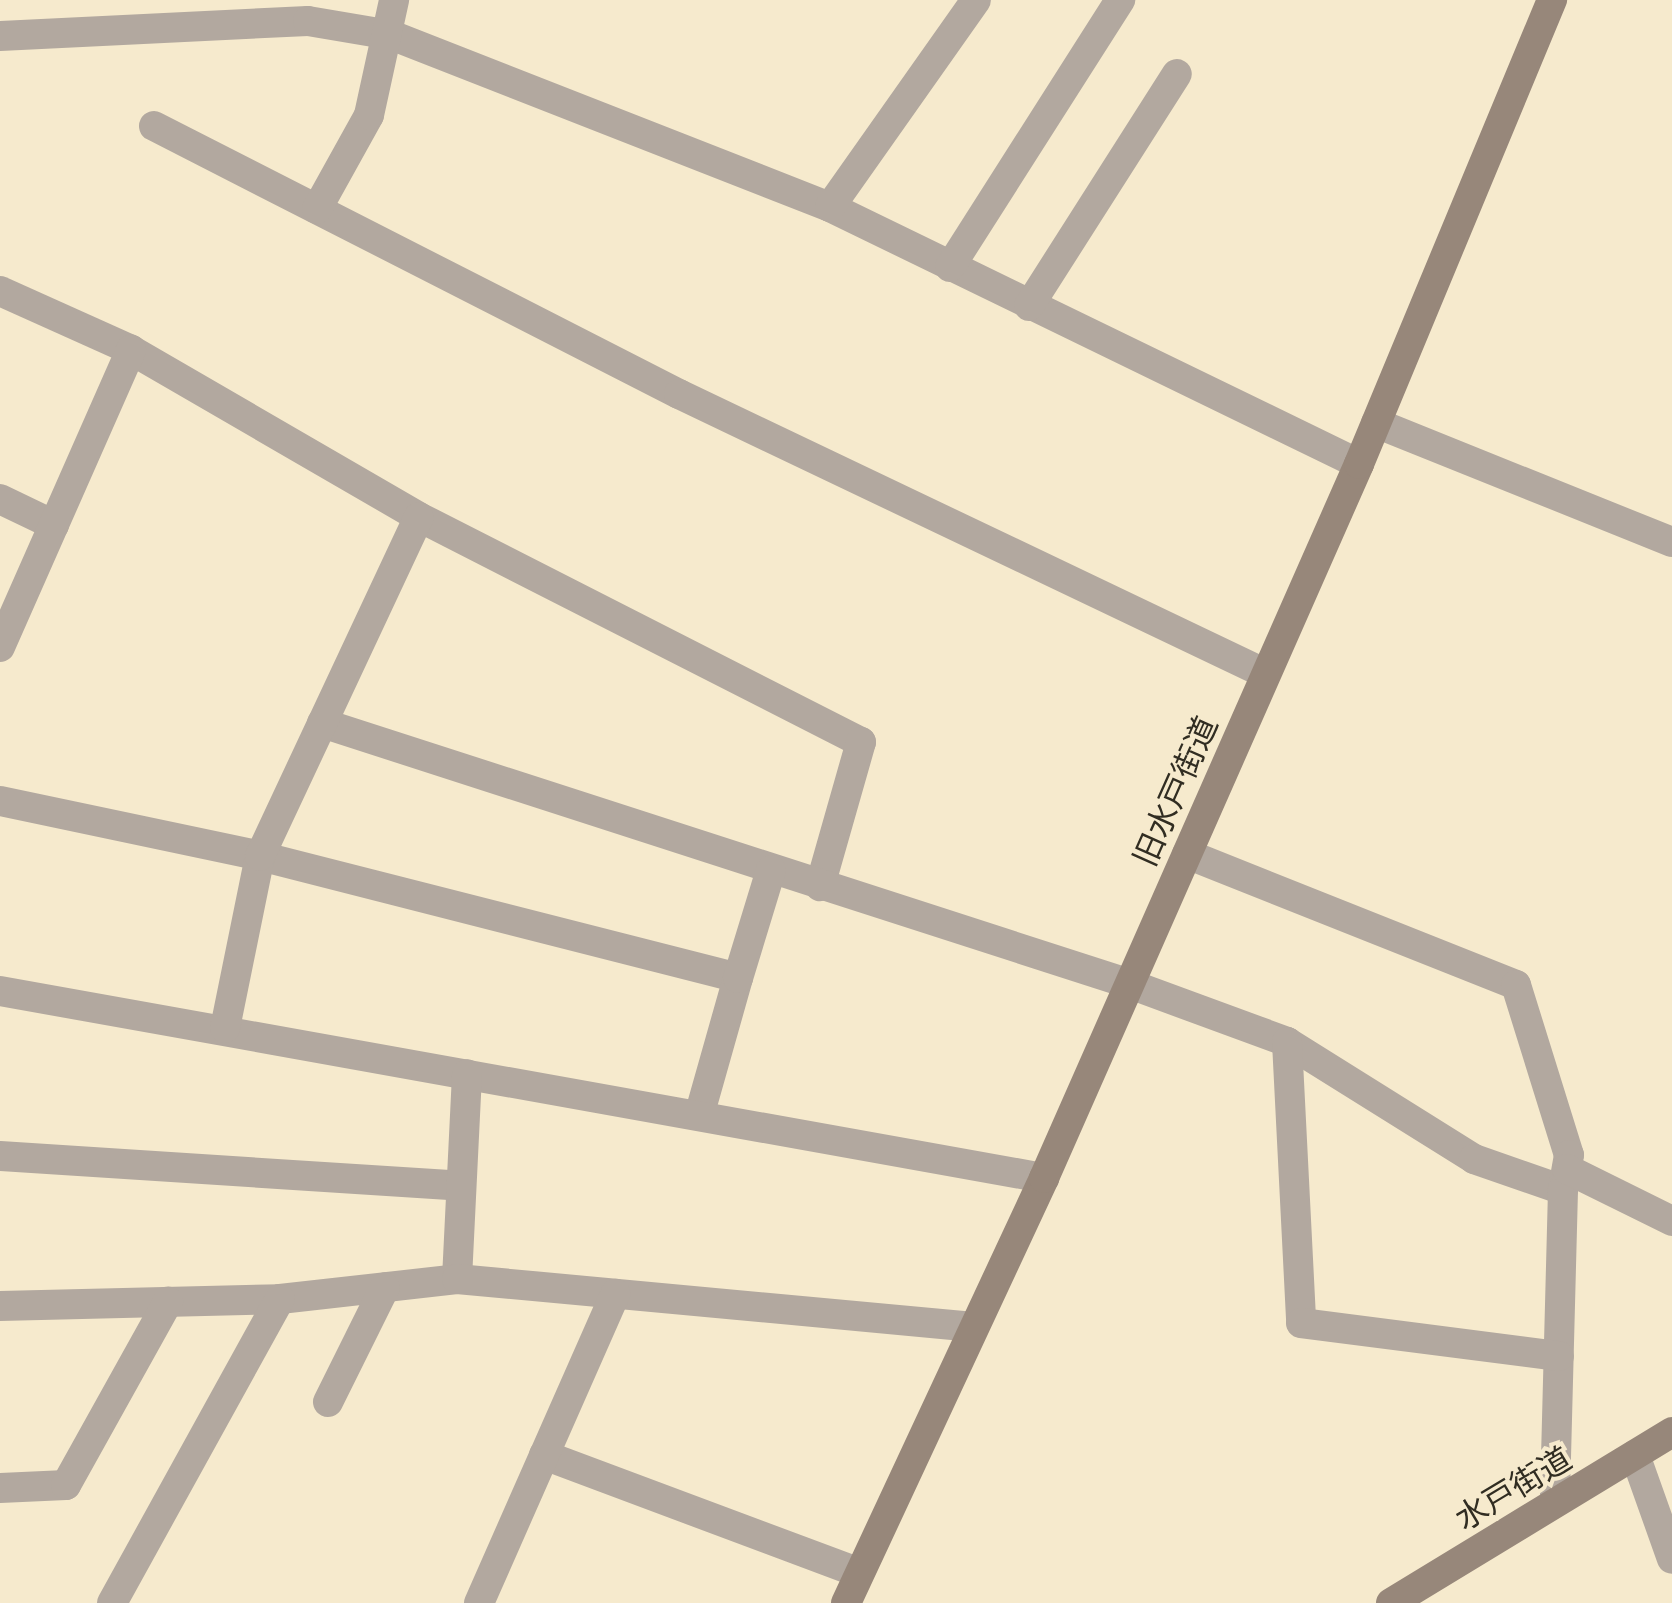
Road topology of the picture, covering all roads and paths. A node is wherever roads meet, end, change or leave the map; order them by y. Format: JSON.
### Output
{"nodes":[{"id":1,"x":394,"y":0,"type":"edge"},
{"id":2,"x":976,"y":0,"type":"edge"},
{"id":3,"x":1120,"y":0,"type":"edge"},
{"id":4,"x":1552,"y":0,"type":"edge"},
{"id":5,"x":308,"y":11,"type":"edge"},
{"id":6,"x":390,"y":35,"type":"junction"},
{"id":7,"x":0,"y":36,"type":"edge"},
{"id":8,"x":1177,"y":74,"type":"dead end"},
{"id":9,"x":154,"y":126,"type":"dead end"},
{"id":10,"x":830,"y":208,"type":"junction"},
{"id":11,"x":316,"y":209,"type":"junction"},
{"id":12,"x":950,"y":267,"type":"junction"},
{"id":13,"x":0,"y":291,"type":"edge"},
{"id":14,"x":1028,"y":306,"type":"junction"},
{"id":15,"x":131,"y":350,"type":"junction"},
{"id":16,"x":1376,"y":423,"type":"junction"},
{"id":17,"x":1359,"y":464,"type":"junction"},
{"id":18,"x":0,"y":499,"type":"edge"},
{"id":19,"x":419,"y":517,"type":"junction"},
{"id":20,"x":54,"y":525,"type":"junction"},
{"id":21,"x":1672,"y":542,"type":"edge"},
{"id":22,"x":0,"y":647,"type":"edge"},
{"id":23,"x":1266,"y":674,"type":"junction"},
{"id":24,"x":322,"y":723,"type":"junction"},
{"id":25,"x":0,"y":801,"type":"edge"},
{"id":26,"x":1186,"y":854,"type":"junction"},
{"id":27,"x":260,"y":856,"type":"junction"},
{"id":28,"x":771,"y":870,"type":"junction"},
{"id":29,"x":820,"y":886,"type":"junction"},
{"id":30,"x":738,"y":978,"type":"junction"},
{"id":31,"x":1127,"y":983,"type":"junction"},
{"id":32,"x":0,"y":991,"type":"edge"},
{"id":33,"x":225,"y":1028,"type":"junction"},
{"id":34,"x":1287,"y":1042,"type":"junction"},
{"id":35,"x":466,"y":1074,"type":"junction"},
{"id":36,"x":699,"y":1116,"type":"junction"},
{"id":37,"x":0,"y":1156,"type":"edge"},
{"id":38,"x":1044,"y":1178,"type":"junction"},
{"id":39,"x":1564,"y":1180,"type":"junction"},
{"id":40,"x":461,"y":1186,"type":"junction"},
{"id":41,"x":1672,"y":1221,"type":"edge"},
{"id":42,"x":457,"y":1279,"type":"junction"},
{"id":43,"x":385,"y":1287,"type":"junction"},
{"id":44,"x":616,"y":1294,"type":"junction"},
{"id":45,"x":280,"y":1299,"type":"junction"},
{"id":46,"x":168,"y":1302,"type":"junction"},
{"id":47,"x":0,"y":1306,"type":"edge"},
{"id":48,"x":974,"y":1327,"type":"junction"},
{"id":49,"x":1559,"y":1356,"type":"junction"},
{"id":50,"x":328,"y":1402,"type":"dead end"},
{"id":51,"x":1672,"y":1432,"type":"edge"},
{"id":52,"x":544,"y":1455,"type":"junction"},
{"id":53,"x":1635,"y":1455,"type":"junction"},
{"id":54,"x":0,"y":1488,"type":"edge"},
{"id":55,"x":1556,"y":1502,"type":"junction"},
{"id":56,"x":1672,"y":1558,"type":"edge"},
{"id":57,"x":859,"y":1573,"type":"junction"},
{"id":58,"x":112,"y":1603,"type":"edge"},
{"id":59,"x":479,"y":1603,"type":"edge"},
{"id":60,"x":846,"y":1603,"type":"edge"},
{"id":61,"x":1391,"y":1603,"type":"edge"}],
"edges":[{"from":1,"to":6,"type":"street"},
{"from":2,"to":10,"type":"street"},
{"from":3,"to":12,"type":"street"},
{"from":4,"to":16,"type":"street","name":"旧水戸街道"},
{"from":5,"to":6,"type":"street"},
{"from":5,"to":7,"type":"street"},
{"from":6,"to":10,"type":"street"},
{"from":6,"to":11,"type":"street"},
{"from":8,"to":14,"type":"street"},
{"from":9,"to":11,"type":"street"},
{"from":10,"to":12,"type":"street"},
{"from":11,"to":23,"type":"street"},
{"from":12,"to":14,"type":"street"},
{"from":13,"to":15,"type":"street"},
{"from":14,"to":17,"type":"street"},
{"from":15,"to":19,"type":"street"},
{"from":15,"to":20,"type":"street"},
{"from":16,"to":17,"type":"street","name":"旧水戸街道"},
{"from":16,"to":21,"type":"street"},
{"from":17,"to":23,"type":"street","name":"旧水戸街道"},
{"from":18,"to":20,"type":"street"},
{"from":19,"to":24,"type":"street"},
{"from":19,"to":29,"type":"street"},
{"from":20,"to":22,"type":"street"},
{"from":23,"to":26,"type":"street","name":"旧水戸街道"},
{"from":24,"to":27,"type":"street"},
{"from":24,"to":28,"type":"street"},
{"from":25,"to":27,"type":"street"},
{"from":26,"to":31,"type":"street","name":"旧水戸街道"},
{"from":26,"to":39,"type":"street"},
{"from":27,"to":30,"type":"street"},
{"from":27,"to":33,"type":"street"},
{"from":28,"to":29,"type":"street"},
{"from":28,"to":30,"type":"street"},
{"from":29,"to":31,"type":"street"},
{"from":30,"to":36,"type":"street"},
{"from":31,"to":34,"type":"street"},
{"from":31,"to":38,"type":"street","name":"旧水戸街道"},
{"from":32,"to":33,"type":"street"},
{"from":33,"to":35,"type":"street"},
{"from":34,"to":39,"type":"street"},
{"from":34,"to":49,"type":"street"},
{"from":35,"to":36,"type":"street"},
{"from":35,"to":40,"type":"street"},
{"from":36,"to":38,"type":"street"},
{"from":37,"to":40,"type":"street"},
{"from":38,"to":48,"type":"street","name":"旧水戸街道"},
{"from":39,"to":41,"type":"street"},
{"from":39,"to":49,"type":"street"},
{"from":40,"to":42,"type":"street"},
{"from":42,"to":43,"type":"street"},
{"from":42,"to":44,"type":"street"},
{"from":43,"to":45,"type":"street"},
{"from":43,"to":50,"type":"street"},
{"from":44,"to":48,"type":"street"},
{"from":44,"to":52,"type":"street"},
{"from":45,"to":46,"type":"street"},
{"from":45,"to":58,"type":"street"},
{"from":46,"to":47,"type":"street"},
{"from":46,"to":54,"type":"street"},
{"from":48,"to":57,"type":"street","name":"旧水戸街道"},
{"from":49,"to":55,"type":"street"},
{"from":51,"to":53,"type":"street","name":"水戸街道"},
{"from":52,"to":57,"type":"street"},
{"from":52,"to":59,"type":"street"},
{"from":53,"to":55,"type":"street","name":"水戸街道"},
{"from":53,"to":56,"type":"street"},
{"from":55,"to":61,"type":"street","name":"水戸街道"},
{"from":57,"to":60,"type":"street","name":"旧水戸街道"}]}
